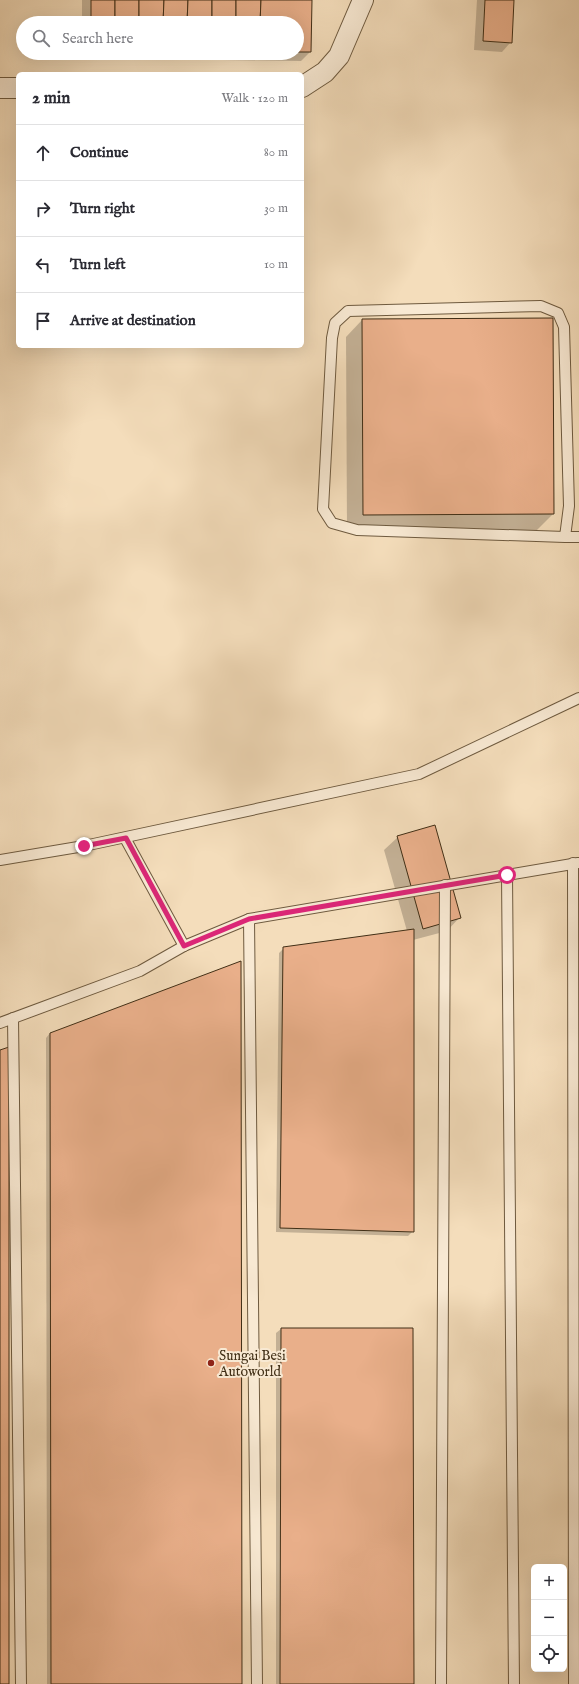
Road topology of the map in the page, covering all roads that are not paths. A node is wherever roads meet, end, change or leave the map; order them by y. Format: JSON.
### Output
{"nodes":[{"id":1,"x":363,"y":0,"type":"edge"},
{"id":2,"x":304,"y":86,"type":"edge"},
{"id":3,"x":0,"y":88,"type":"edge"},
{"id":4,"x":16,"y":88,"type":"edge"},
{"id":5,"x":565,"y":537,"type":"junction"},
{"id":6,"x":579,"y":537,"type":"edge"},
{"id":7,"x":579,"y":698,"type":"edge"},
{"id":8,"x":126,"y":838,"type":"junction"},
{"id":9,"x":0,"y":860,"type":"edge"},
{"id":10,"x":576,"y":863,"type":"edge"},
{"id":11,"x":507,"y":875,"type":"junction"},
{"id":12,"x":445,"y":885,"type":"junction"},
{"id":13,"x":249,"y":919,"type":"junction"},
{"id":14,"x":184,"y":946,"type":"junction"},
{"id":15,"x":13,"y":1018,"type":"junction"},
{"id":16,"x":0,"y":1023,"type":"edge"},
{"id":17,"x":21,"y":1684,"type":"edge"},
{"id":18,"x":257,"y":1684,"type":"edge"},
{"id":19,"x":441,"y":1684,"type":"edge"},
{"id":20,"x":514,"y":1684,"type":"edge"},
{"id":21,"x":574,"y":1684,"type":"edge"}],
"edges":[{"from":1,"to":2,"type":"street"},
{"from":3,"to":4,"type":"street"},
{"from":5,"to":5,"type":"lane"},
{"from":5,"to":6,"type":"lane"},
{"from":7,"to":8,"type":"lane"},
{"from":8,"to":9,"type":"lane"},
{"from":8,"to":14,"type":"lane"},
{"from":10,"to":11,"type":"lane"},
{"from":10,"to":21,"type":"lane"},
{"from":11,"to":12,"type":"lane"},
{"from":11,"to":20,"type":"lane"},
{"from":12,"to":13,"type":"lane"},
{"from":12,"to":19,"type":"lane"},
{"from":13,"to":14,"type":"lane"},
{"from":13,"to":18,"type":"lane"},
{"from":14,"to":15,"type":"lane"},
{"from":15,"to":16,"type":"lane"},
{"from":15,"to":17,"type":"lane"}]}
